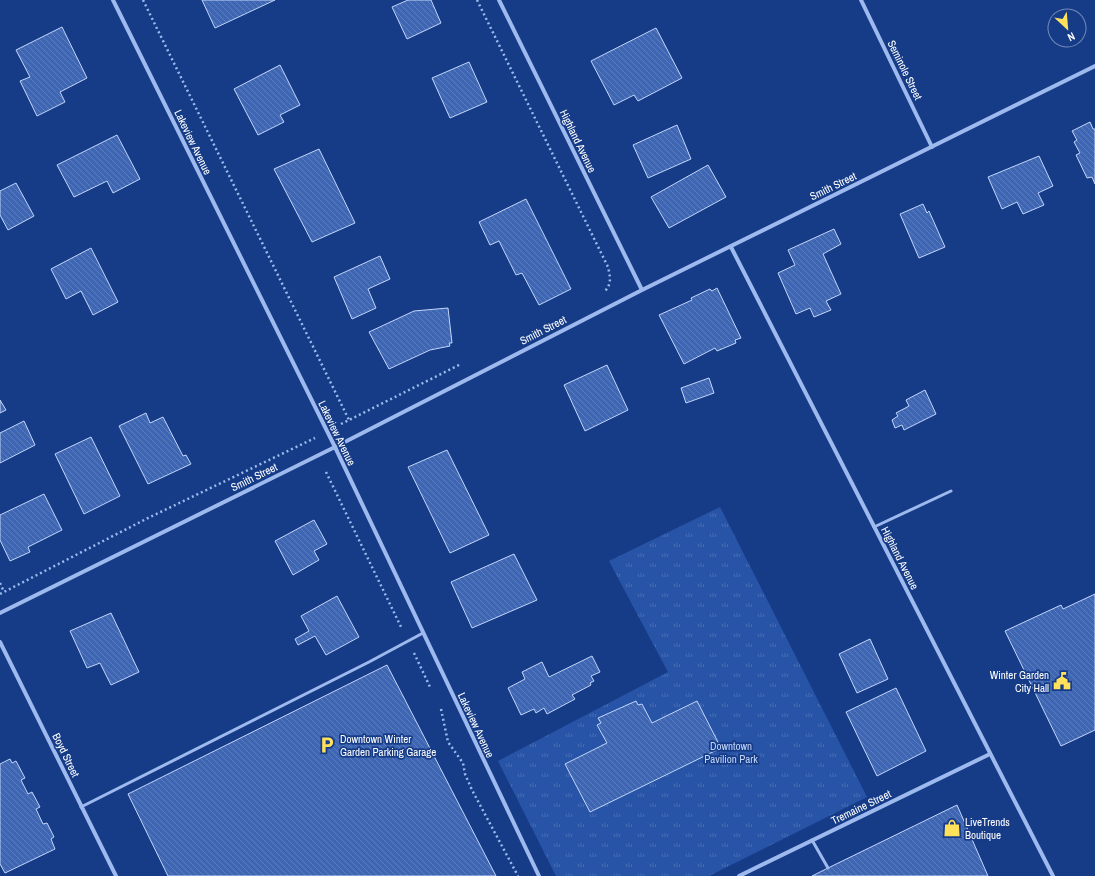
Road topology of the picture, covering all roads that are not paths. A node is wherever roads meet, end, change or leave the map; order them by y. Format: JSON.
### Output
{"nodes":[{"id":1,"x":113,"y":0,"type":"edge"},
{"id":2,"x":499,"y":0,"type":"edge"},
{"id":3,"x":861,"y":0,"type":"edge"},
{"id":4,"x":1095,"y":66,"type":"edge"},
{"id":5,"x":932,"y":147,"type":"junction"},
{"id":6,"x":731,"y":247,"type":"junction"},
{"id":7,"x":642,"y":290,"type":"junction"},
{"id":8,"x":335,"y":447,"type":"junction"},
{"id":9,"x":951,"y":491,"type":"dead end"},
{"id":10,"x":874,"y":528,"type":"junction"},
{"id":11,"x":0,"y":613,"type":"edge"},
{"id":12,"x":423,"y":633,"type":"junction"},
{"id":13,"x":0,"y":642,"type":"edge"},
{"id":14,"x":990,"y":754,"type":"junction"},
{"id":15,"x":81,"y":807,"type":"junction"},
{"id":16,"x":812,"y":840,"type":"junction"},
{"id":17,"x":828,"y":868,"type":"dead end"},
{"id":18,"x":116,"y":876,"type":"edge"},
{"id":19,"x":539,"y":876,"type":"edge"},
{"id":20,"x":739,"y":876,"type":"edge"},
{"id":21,"x":1053,"y":876,"type":"edge"}],
"edges":[{"from":1,"to":8,"type":"street","name":"Lakeview Avenue"},
{"from":2,"to":7,"type":"street","name":"Highland Avenue"},
{"from":3,"to":5,"type":"street","name":"Seminole Street"},
{"from":4,"to":5,"type":"street","name":"Smith Street"},
{"from":5,"to":6,"type":"street","name":"Smith Street"},
{"from":6,"to":7,"type":"street","name":"Smith Street"},
{"from":6,"to":10,"type":"street","name":"Highland Avenue"},
{"from":7,"to":8,"type":"street","name":"Smith Street"},
{"from":8,"to":11,"type":"street","name":"Smith Street"},
{"from":8,"to":12,"type":"street","name":"Lakeview Avenue"},
{"from":9,"to":10,"type":"lane"},
{"from":10,"to":14,"type":"street","name":"Highland Avenue"},
{"from":12,"to":15,"type":"lane"},
{"from":12,"to":19,"type":"street","name":"Lakeview Avenue"},
{"from":13,"to":15,"type":"street","name":"Boyd Street"},
{"from":14,"to":16,"type":"street","name":"Tremaine Street"},
{"from":14,"to":21,"type":"street","name":"Highland Avenue"},
{"from":15,"to":18,"type":"street","name":"Boyd Street"},
{"from":16,"to":17,"type":"lane"},
{"from":16,"to":20,"type":"street","name":"Tremaine Street"}]}
